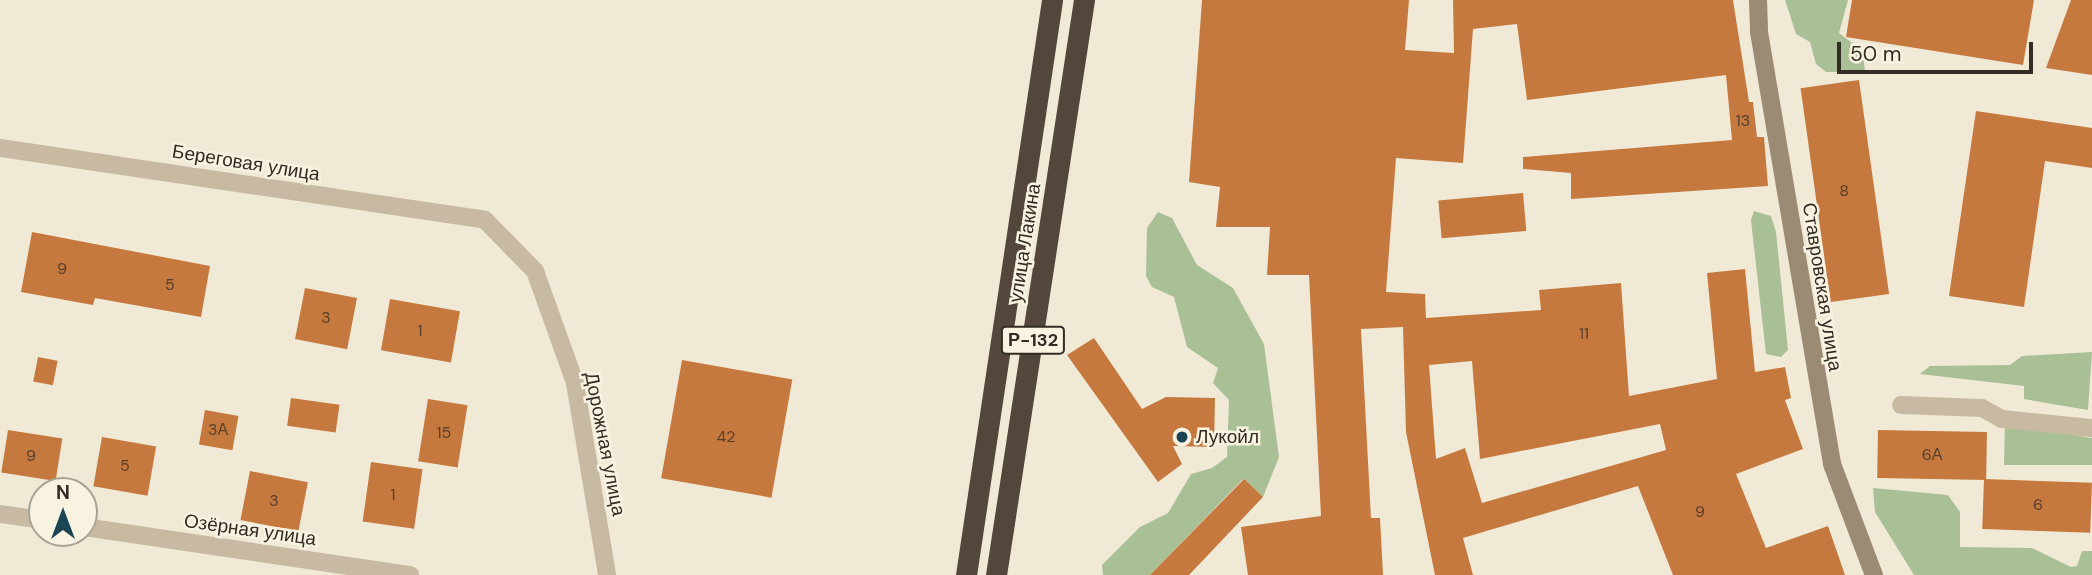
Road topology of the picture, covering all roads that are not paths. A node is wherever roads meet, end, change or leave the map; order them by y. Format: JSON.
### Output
{"nodes":[{"id":1,"x":1052,"y":0,"type":"edge"},
{"id":2,"x":1084,"y":0,"type":"edge"},
{"id":3,"x":1758,"y":0,"type":"edge"},
{"id":4,"x":0,"y":148,"type":"edge"},
{"id":5,"x":485,"y":220,"type":"joint"},
{"id":6,"x":1901,"y":405,"type":"dead end"},
{"id":7,"x":2092,"y":428,"type":"edge"},
{"id":8,"x":0,"y":514,"type":"edge"},
{"id":9,"x":28,"y":518,"type":"edge"},
{"id":10,"x":98,"y":529,"type":"edge"},
{"id":11,"x":410,"y":575,"type":"edge"},
{"id":12,"x":607,"y":575,"type":"edge"},
{"id":13,"x":967,"y":575,"type":"edge"},
{"id":14,"x":996,"y":575,"type":"edge"},
{"id":15,"x":1874,"y":575,"type":"edge"}],
"edges":[{"from":1,"to":13,"type":"highway","name":"улица Лакина","number":"Р-132"},
{"from":2,"to":14,"type":"highway","name":"улица Лакина","number":"Р-132"},
{"from":3,"to":15,"type":"street","name":"Ставровская улица"},
{"from":4,"to":5,"type":"street","name":"Береговая улица"},
{"from":5,"to":12,"type":"street","name":"Дорожная улица"},
{"from":6,"to":7,"type":"street"},
{"from":8,"to":9,"type":"street"},
{"from":10,"to":11,"type":"street","name":"Озёрная улица"}]}
